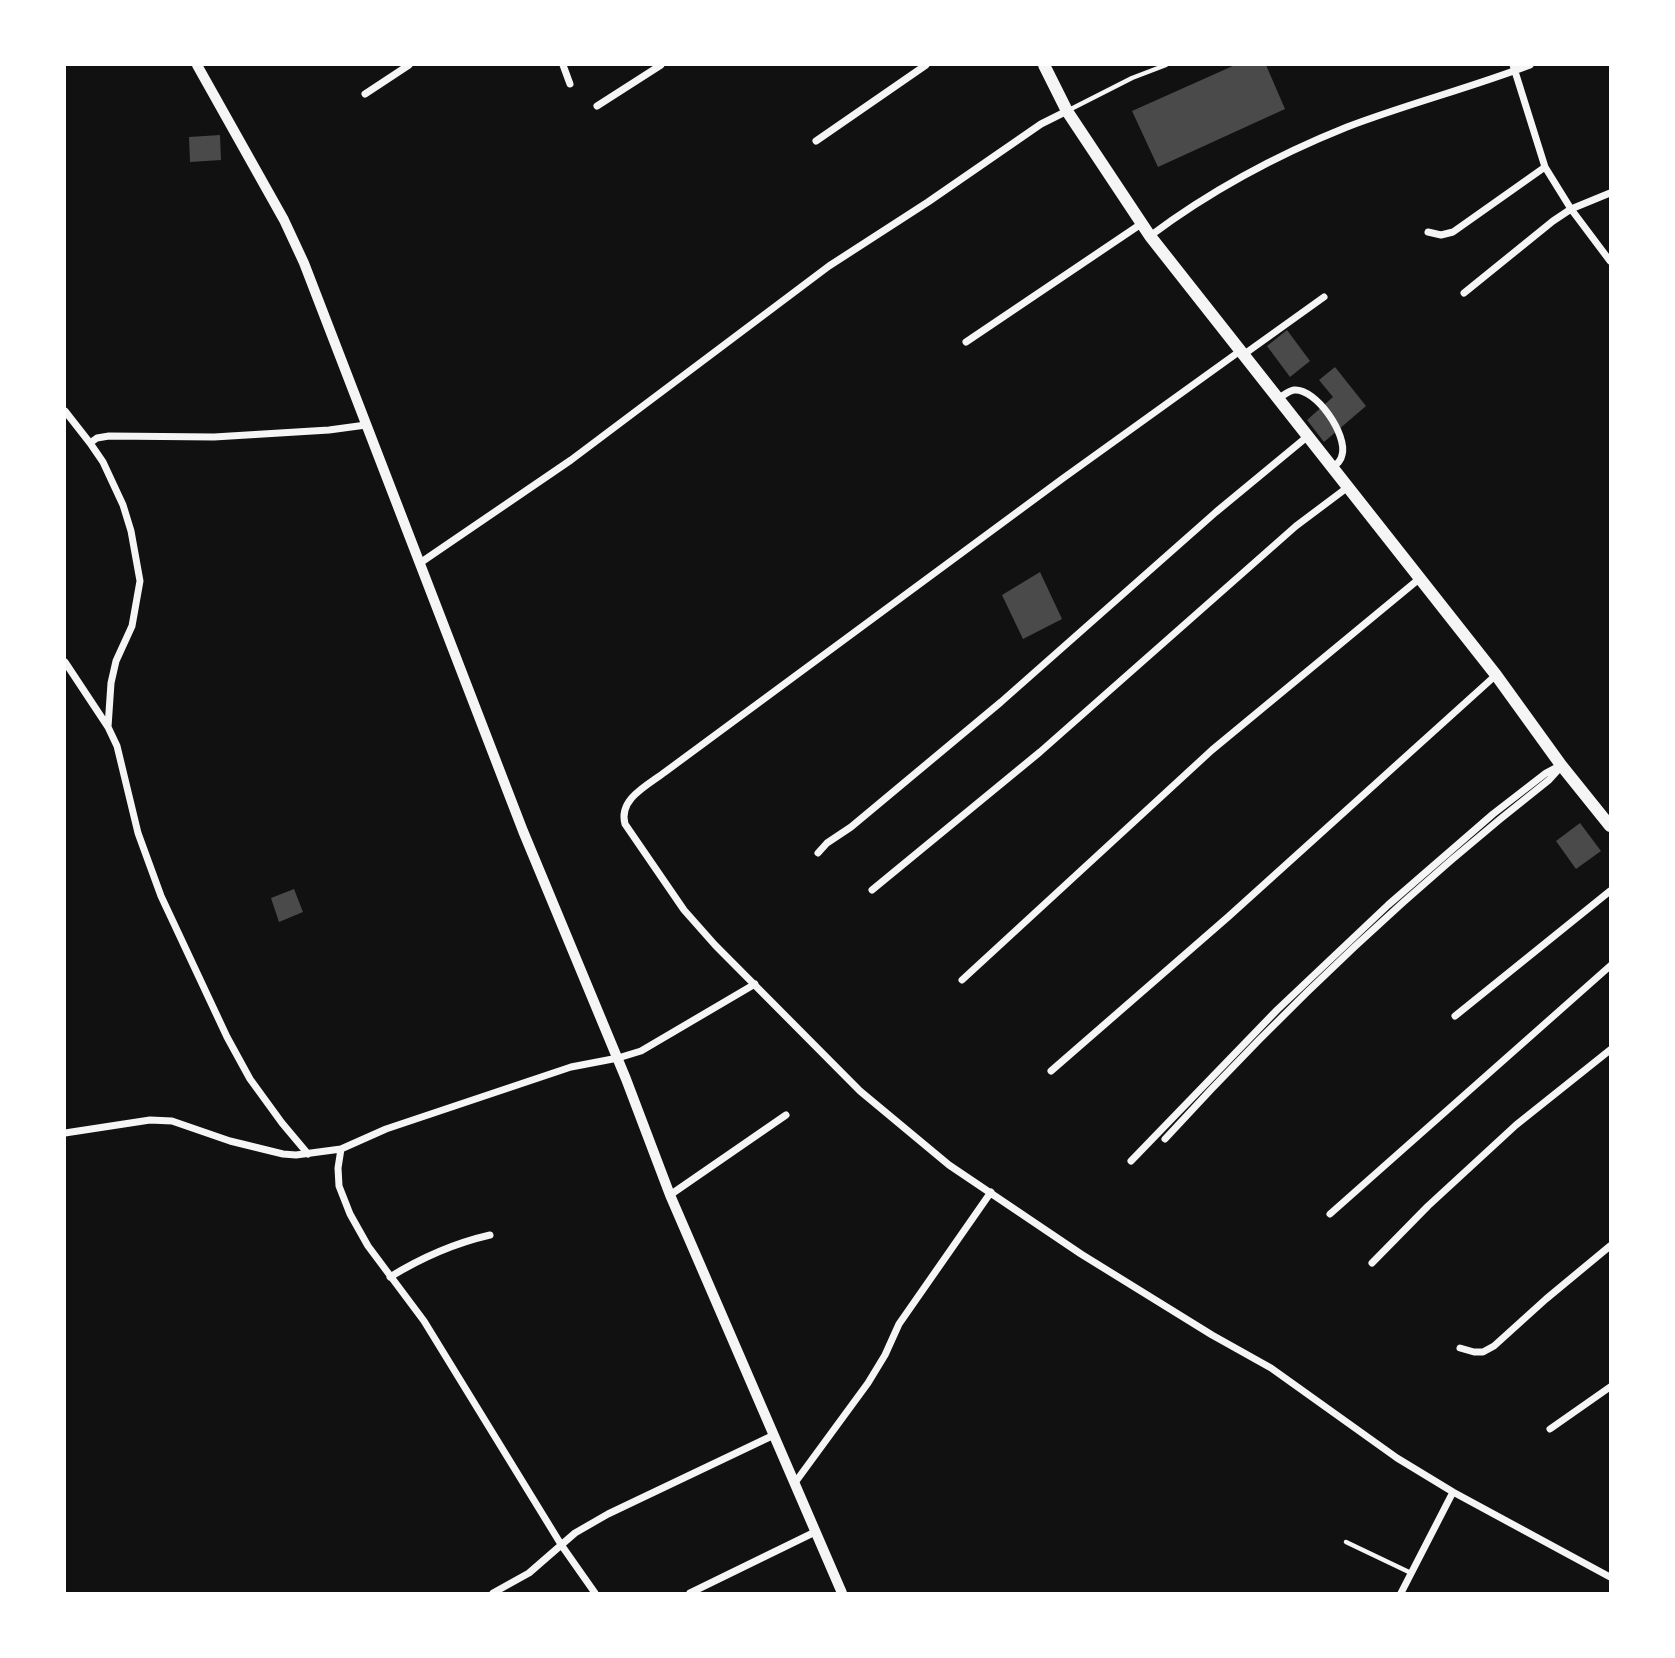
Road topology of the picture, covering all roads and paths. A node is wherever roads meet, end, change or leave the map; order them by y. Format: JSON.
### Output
{"nodes":[{"id":1,"x":197,"y":65,"type":"edge"},
{"id":2,"x":410,"y":65,"type":"edge"},
{"id":3,"x":563,"y":65,"type":"edge"},
{"id":4,"x":661,"y":65,"type":"edge"},
{"id":5,"x":926,"y":65,"type":"edge"},
{"id":6,"x":1045,"y":65,"type":"edge"},
{"id":7,"x":1166,"y":65,"type":"edge"},
{"id":8,"x":1530,"y":65,"type":"edge"},
{"id":9,"x":1514,"y":68,"type":"edge"},
{"id":10,"x":570,"y":84,"type":"dead end"},
{"id":11,"x":365,"y":94,"type":"dead end"},
{"id":12,"x":597,"y":106,"type":"dead end"},
{"id":13,"x":1067,"y":111,"type":"junction"},
{"id":14,"x":816,"y":141,"type":"dead end"},
{"id":15,"x":1545,"y":167,"type":"junction"},
{"id":16,"x":1610,"y":192,"type":"edge"},
{"id":17,"x":1571,"y":209,"type":"junction"},
{"id":18,"x":1142,"y":224,"type":"junction"},
{"id":19,"x":1428,"y":232,"type":"dead end"},
{"id":20,"x":1150,"y":236,"type":"junction"},
{"id":21,"x":1610,"y":261,"type":"edge"},
{"id":22,"x":1464,"y":293,"type":"dead end"},
{"id":23,"x":1324,"y":297,"type":"dead end"},
{"id":24,"x":966,"y":342,"type":"dead end"},
{"id":25,"x":1241,"y":353,"type":"junction"},
{"id":26,"x":1279,"y":398,"type":"junction"},
{"id":27,"x":65,"y":411,"type":"edge"},
{"id":28,"x":366,"y":425,"type":"junction"},
{"id":29,"x":1308,"y":436,"type":"junction"},
{"id":30,"x":90,"y":443,"type":"junction"},
{"id":31,"x":1332,"y":468,"type":"junction"},
{"id":32,"x":1348,"y":487,"type":"junction"},
{"id":33,"x":420,"y":564,"type":"junction"},
{"id":34,"x":1419,"y":579,"type":"junction"},
{"id":35,"x":65,"y":662,"type":"edge"},
{"id":36,"x":1496,"y":675,"type":"junction"},
{"id":37,"x":108,"y":727,"type":"junction"},
{"id":38,"x":1562,"y":765,"type":"junction"},
{"id":39,"x":1610,"y":826,"type":"edge"},
{"id":40,"x":818,"y":853,"type":"dead end"},
{"id":41,"x":872,"y":890,"type":"dead end"},
{"id":42,"x":1610,"y":891,"type":"edge"},
{"id":43,"x":1610,"y":966,"type":"edge"},
{"id":44,"x":962,"y":980,"type":"dead end"},
{"id":45,"x":755,"y":984,"type":"junction"},
{"id":46,"x":1455,"y":1016,"type":"dead end"},
{"id":47,"x":1610,"y":1050,"type":"edge"},
{"id":48,"x":618,"y":1058,"type":"junction"},
{"id":49,"x":1051,"y":1071,"type":"dead end"},
{"id":50,"x":786,"y":1115,"type":"dead end"},
{"id":51,"x":65,"y":1133,"type":"edge"},
{"id":52,"x":1165,"y":1139,"type":"dead end"},
{"id":53,"x":341,"y":1149,"type":"junction"},
{"id":54,"x":308,"y":1154,"type":"junction"},
{"id":55,"x":1131,"y":1161,"type":"dead end"},
{"id":56,"x":991,"y":1192,"type":"junction"},
{"id":57,"x":670,"y":1195,"type":"junction"},
{"id":58,"x":1330,"y":1214,"type":"dead end"},
{"id":59,"x":490,"y":1235,"type":"dead end"},
{"id":60,"x":1610,"y":1246,"type":"edge"},
{"id":61,"x":1372,"y":1263,"type":"dead end"},
{"id":62,"x":390,"y":1277,"type":"junction"},
{"id":63,"x":1460,"y":1348,"type":"dead end"},
{"id":64,"x":1610,"y":1387,"type":"edge"},
{"id":65,"x":1550,"y":1429,"type":"dead end"},
{"id":66,"x":774,"y":1434,"type":"junction"},
{"id":67,"x":794,"y":1484,"type":"junction"},
{"id":68,"x":1453,"y":1492,"type":"junction"},
{"id":69,"x":815,"y":1532,"type":"junction"},
{"id":70,"x":1346,"y":1542,"type":"dead end"},
{"id":71,"x":562,"y":1546,"type":"junction"},
{"id":72,"x":1412,"y":1574,"type":"junction"},
{"id":73,"x":1610,"y":1577,"type":"edge"},
{"id":74,"x":493,"y":1593,"type":"edge"},
{"id":75,"x":595,"y":1593,"type":"edge"},
{"id":76,"x":690,"y":1593,"type":"edge"},
{"id":77,"x":842,"y":1593,"type":"edge"},
{"id":78,"x":1401,"y":1593,"type":"edge"}],
"edges":[{"from":1,"to":28,"type":"street"},
{"from":2,"to":11,"type":"street"},
{"from":3,"to":10,"type":"street"},
{"from":4,"to":12,"type":"street"},
{"from":5,"to":14,"type":"street"},
{"from":6,"to":13,"type":"main road"},
{"from":7,"to":13,"type":"lane"},
{"from":8,"to":9,"type":"street"},
{"from":9,"to":15,"type":"street"},
{"from":9,"to":20,"type":"street"},
{"from":13,"to":18,"type":"main road"},
{"from":13,"to":33,"type":"street"},
{"from":15,"to":17,"type":"street"},
{"from":15,"to":19,"type":"street"},
{"from":16,"to":17,"type":"street"},
{"from":17,"to":21,"type":"street"},
{"from":17,"to":22,"type":"street"},
{"from":18,"to":20,"type":"main road"},
{"from":18,"to":24,"type":"street"},
{"from":20,"to":25,"type":"main road"},
{"from":23,"to":25,"type":"street"},
{"from":25,"to":26,"type":"main road"},
{"from":25,"to":45,"type":"street"},
{"from":26,"to":29,"type":"main road"},
{"from":26,"to":31,"type":"street"},
{"from":27,"to":30,"type":"street"},
{"from":28,"to":30,"type":"street"},
{"from":28,"to":33,"type":"street"},
{"from":29,"to":31,"type":"main road"},
{"from":29,"to":40,"type":"street"},
{"from":30,"to":37,"type":"street"},
{"from":31,"to":32,"type":"main road"},
{"from":32,"to":34,"type":"main road"},
{"from":32,"to":41,"type":"street"},
{"from":33,"to":48,"type":"street"},
{"from":34,"to":36,"type":"main road"},
{"from":34,"to":44,"type":"street"},
{"from":35,"to":37,"type":"street"},
{"from":36,"to":38,"type":"main road"},
{"from":36,"to":49,"type":"street"},
{"from":37,"to":54,"type":"street"},
{"from":38,"to":39,"type":"main road"},
{"from":38,"to":52,"type":"street"},
{"from":38,"to":55,"type":"street"},
{"from":42,"to":46,"type":"street"},
{"from":43,"to":58,"type":"street"},
{"from":45,"to":48,"type":"street"},
{"from":45,"to":56,"type":"street"},
{"from":47,"to":61,"type":"street"},
{"from":48,"to":53,"type":"street"},
{"from":48,"to":57,"type":"street"},
{"from":50,"to":57,"type":"street"},
{"from":51,"to":54,"type":"street"},
{"from":53,"to":54,"type":"street"},
{"from":53,"to":62,"type":"street"},
{"from":56,"to":67,"type":"street"},
{"from":56,"to":68,"type":"street"},
{"from":57,"to":66,"type":"street"},
{"from":59,"to":62,"type":"street"},
{"from":60,"to":63,"type":"street"},
{"from":62,"to":71,"type":"street"},
{"from":64,"to":65,"type":"street"},
{"from":66,"to":67,"type":"street"},
{"from":66,"to":71,"type":"street"},
{"from":67,"to":69,"type":"street"},
{"from":68,"to":72,"type":"street"},
{"from":68,"to":73,"type":"street"},
{"from":69,"to":76,"type":"street"},
{"from":69,"to":77,"type":"street"},
{"from":70,"to":72,"type":"lane"},
{"from":71,"to":74,"type":"street"},
{"from":71,"to":75,"type":"street"},
{"from":72,"to":78,"type":"street"}]}
